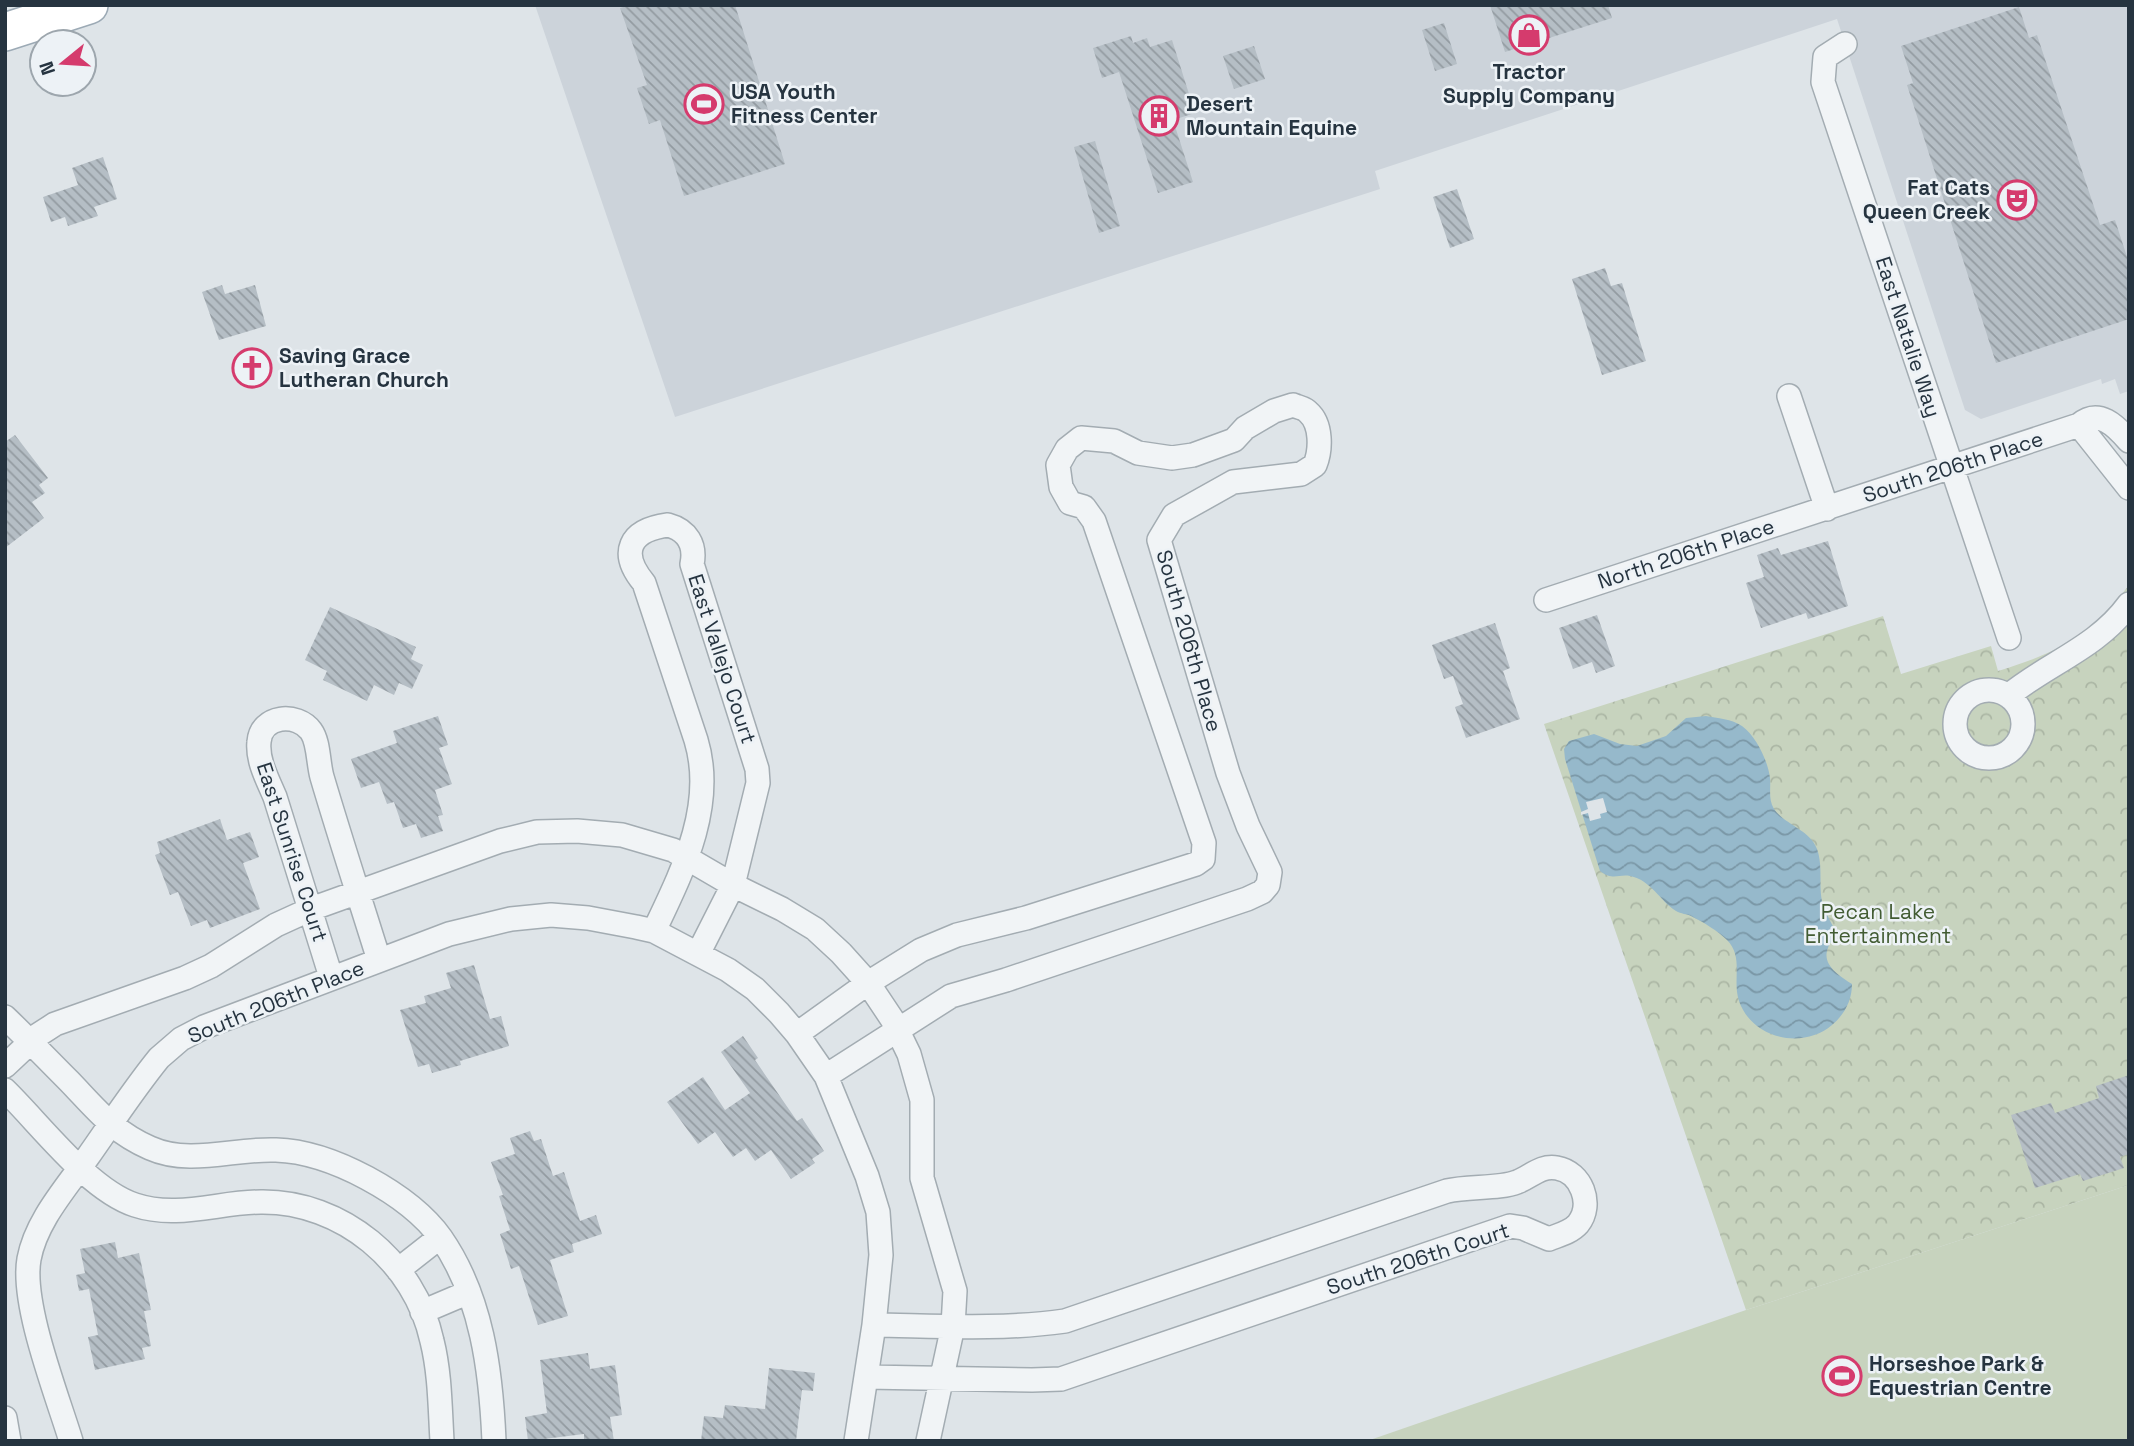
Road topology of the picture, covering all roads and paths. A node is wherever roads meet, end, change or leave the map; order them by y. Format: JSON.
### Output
{"nodes":[{"id":1,"x":89,"y":5,"type":"edge"},
{"id":2,"x":5,"y":32,"type":"edge"},
{"id":3,"x":1845,"y":44,"type":"dead end"},
{"id":4,"x":1789,"y":396,"type":"dead end"},
{"id":5,"x":2079,"y":425,"type":"junction"},
{"id":6,"x":2129,"y":441,"type":"edge"},
{"id":7,"x":1951,"y":467,"type":"junction"},
{"id":8,"x":2127,"y":481,"type":"edge"},
{"id":9,"x":1827,"y":509,"type":"junction"},
{"id":10,"x":1546,"y":600,"type":"dead end"},
{"id":11,"x":2129,"y":604,"type":"edge"},
{"id":12,"x":2009,"y":638,"type":"dead end"},
{"id":13,"x":2008,"y":696,"type":"dead end"},
{"id":14,"x":688,"y":858,"type":"junction"},
{"id":15,"x":733,"y":885,"type":"junction"},
{"id":16,"x":357,"y":892,"type":"junction"},
{"id":17,"x":311,"y":909,"type":"junction"},
{"id":18,"x":654,"y":931,"type":"junction"},
{"id":19,"x":699,"y":952,"type":"junction"},
{"id":20,"x":379,"y":960,"type":"junction"},
{"id":21,"x":331,"y":977,"type":"junction"},
{"id":22,"x":868,"y":983,"type":"junction"},
{"id":23,"x":5,"y":1017,"type":"edge"},
{"id":24,"x":898,"y":1030,"type":"junction"},
{"id":25,"x":797,"y":1034,"type":"junction"},
{"id":26,"x":17,"y":1055,"type":"edge"},
{"id":27,"x":826,"y":1076,"type":"junction"},
{"id":28,"x":5,"y":1090,"type":"edge"},
{"id":29,"x":109,"y":1125,"type":"junction"},
{"id":30,"x":80,"y":1168,"type":"junction"},
{"id":31,"x":440,"y":1237,"type":"junction"},
{"id":32,"x":398,"y":1270,"type":"junction"},
{"id":33,"x":469,"y":1292,"type":"junction"},
{"id":34,"x":422,"y":1312,"type":"junction"},
{"id":35,"x":874,"y":1325,"type":"junction"},
{"id":36,"x":953,"y":1326,"type":"junction"},
{"id":37,"x":867,"y":1377,"type":"junction"},
{"id":38,"x":942,"y":1378,"type":"junction"},
{"id":39,"x":5,"y":1418,"type":"edge"},
{"id":40,"x":9,"y":1441,"type":"edge"},
{"id":41,"x":71,"y":1441,"type":"edge"},
{"id":42,"x":442,"y":1441,"type":"edge"},
{"id":43,"x":494,"y":1441,"type":"edge"},
{"id":44,"x":856,"y":1441,"type":"edge"},
{"id":45,"x":928,"y":1441,"type":"edge"}],
"edges":[{"from":1,"to":2,"type":"main road"},
{"from":3,"to":7,"type":"street","name":"East Natalie Way"},
{"from":4,"to":9,"type":"street"},
{"from":5,"to":6,"type":"street","name":"South 206th Place"},
{"from":5,"to":7,"type":"street","name":"South 206th Place"},
{"from":5,"to":8,"type":"street"},
{"from":7,"to":9,"type":"street","name":"South 206th Place"},
{"from":7,"to":12,"type":"street","name":"East Natalie Way"},
{"from":9,"to":10,"type":"street","name":"North 206th Place"},
{"from":11,"to":13,"type":"street"},
{"from":14,"to":15,"type":"street"},
{"from":14,"to":15,"type":"street","name":"East Vallejo Court"},
{"from":14,"to":16,"type":"street"},
{"from":14,"to":18,"type":"street","name":"East Vallejo Court"},
{"from":15,"to":19,"type":"street","name":"East Vallejo Court"},
{"from":15,"to":22,"type":"street"},
{"from":16,"to":17,"type":"street"},
{"from":16,"to":17,"type":"street","name":"East Sunrise Court"},
{"from":16,"to":20,"type":"street","name":"East Sunrise Court"},
{"from":17,"to":21,"type":"street","name":"East Sunrise Court"},
{"from":17,"to":26,"type":"street"},
{"from":18,"to":19,"type":"street","name":"South 206th Place"},
{"from":18,"to":20,"type":"street","name":"South 206th Place"},
{"from":19,"to":25,"type":"street","name":"South 206th Place"},
{"from":20,"to":21,"type":"street","name":"South 206th Place"},
{"from":21,"to":29,"type":"street","name":"South 206th Place"},
{"from":22,"to":24,"type":"street"},
{"from":22,"to":24,"type":"street","name":"South 206th Place"},
{"from":22,"to":25,"type":"street"},
{"from":23,"to":26,"type":"street"},
{"from":24,"to":27,"type":"street"},
{"from":24,"to":36,"type":"street"},
{"from":25,"to":27,"type":"street","name":"South 206th Place"},
{"from":26,"to":29,"type":"street"},
{"from":27,"to":35,"type":"street","name":"South 206th Place"},
{"from":28,"to":30,"type":"street"},
{"from":29,"to":30,"type":"street","name":"South 206th Place"},
{"from":29,"to":31,"type":"street"},
{"from":30,"to":32,"type":"street"},
{"from":30,"to":41,"type":"street","name":"South 206th Place"},
{"from":31,"to":32,"type":"street"},
{"from":31,"to":33,"type":"street"},
{"from":32,"to":34,"type":"street"},
{"from":33,"to":34,"type":"street"},
{"from":33,"to":43,"type":"street"},
{"from":34,"to":42,"type":"street"},
{"from":35,"to":36,"type":"street","name":"South 206th Court"},
{"from":35,"to":37,"type":"street","name":"South 206th Place"},
{"from":36,"to":38,"type":"street"},
{"from":36,"to":38,"type":"street","name":"South 206th Court"},
{"from":37,"to":38,"type":"street","name":"South 206th Court"},
{"from":37,"to":44,"type":"street","name":"South 206th Place"},
{"from":38,"to":45,"type":"street"},
{"from":39,"to":40,"type":"street"}]}
